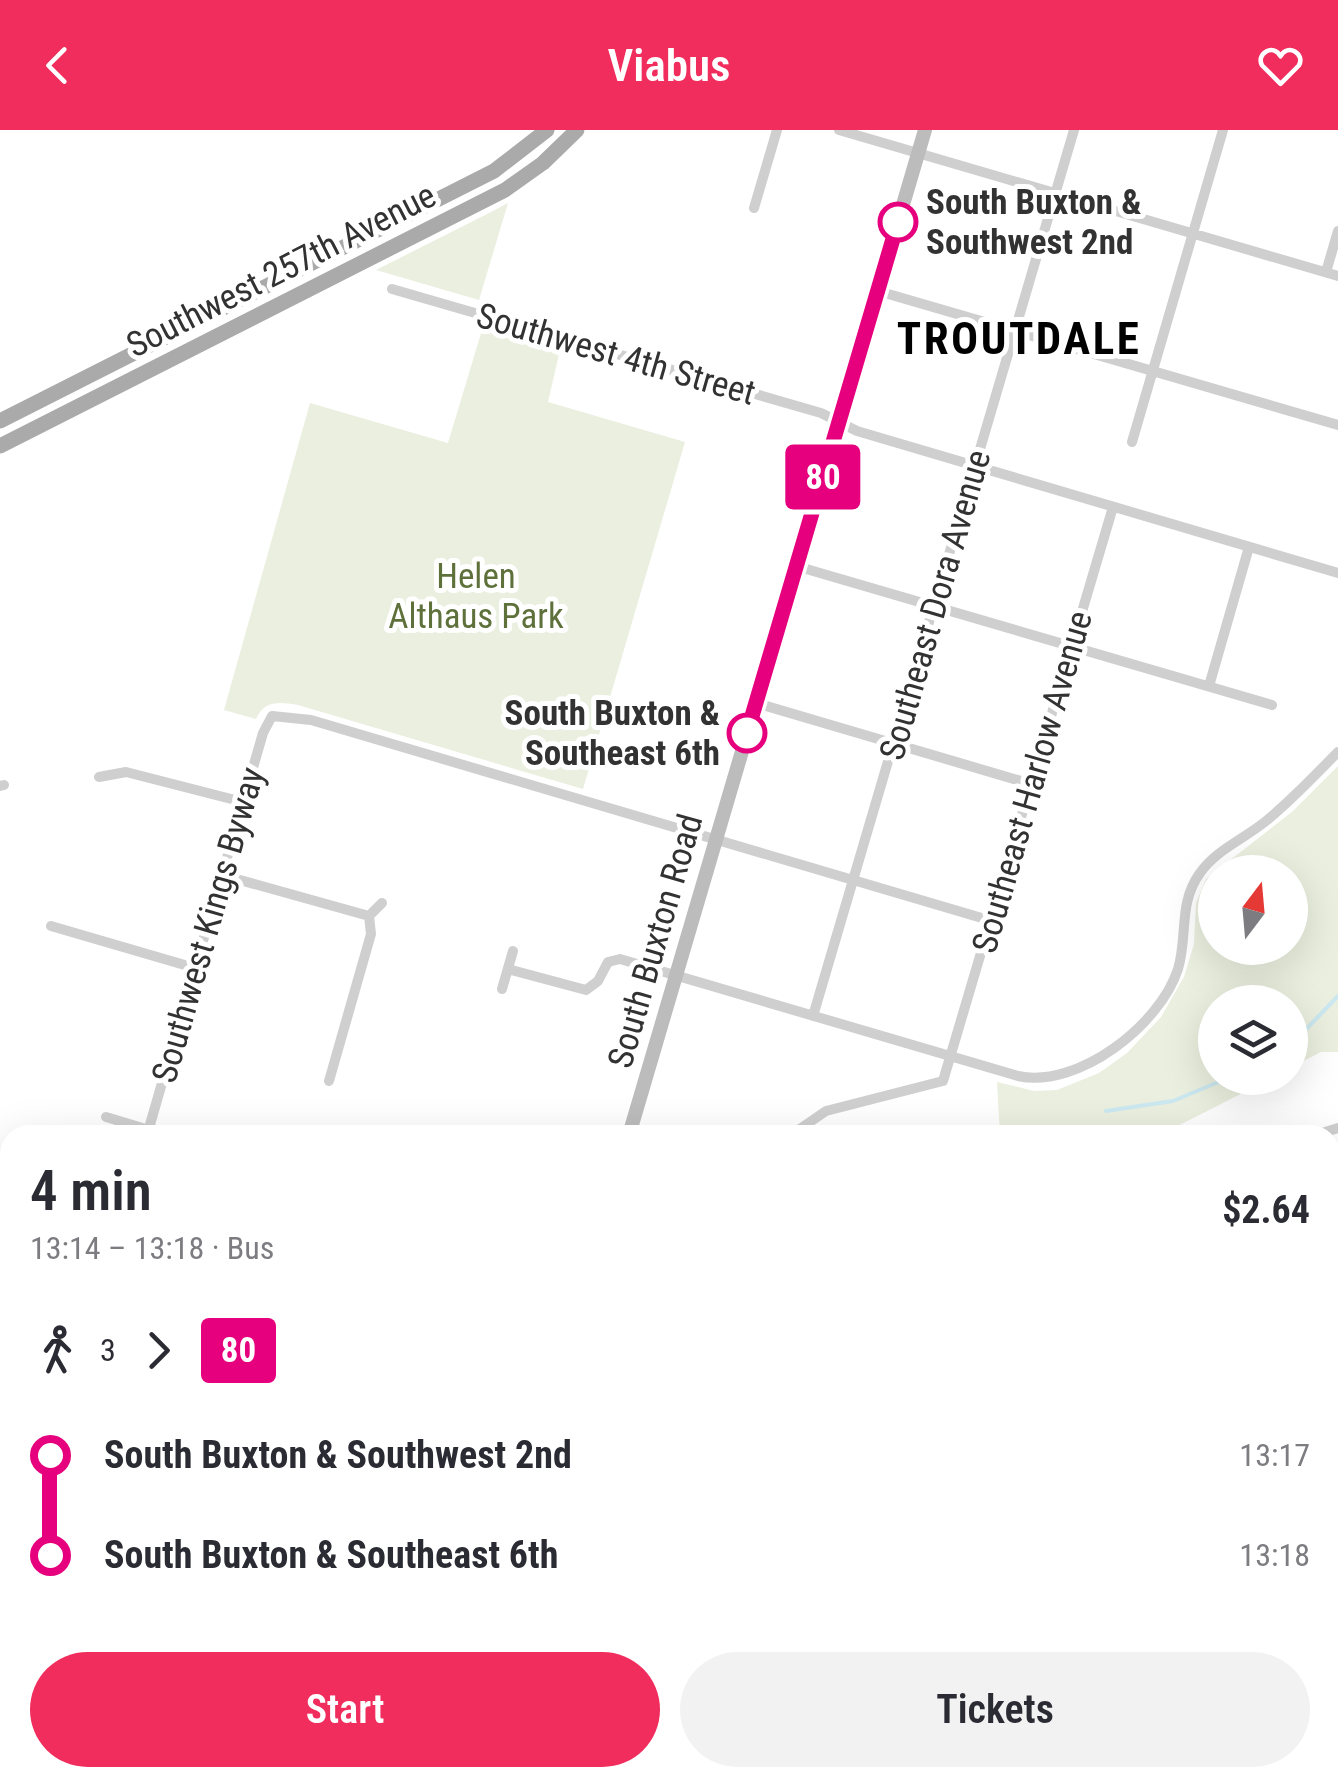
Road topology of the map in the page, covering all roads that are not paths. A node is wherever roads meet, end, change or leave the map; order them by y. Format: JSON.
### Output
{"nodes":[{"id":1,"x":547,"y":130,"type":"edge"},
{"id":2,"x":577,"y":130,"type":"edge"},
{"id":3,"x":777,"y":130,"type":"edge"},
{"id":4,"x":839,"y":130,"type":"edge"},
{"id":5,"x":925,"y":130,"type":"edge"},
{"id":6,"x":1074,"y":130,"type":"edge"},
{"id":7,"x":1223,"y":130,"type":"edge"},
{"id":8,"x":918,"y":153,"type":"junction"},
{"id":9,"x":1056,"y":193,"type":"junction"},
{"id":10,"x":754,"y":208,"type":"dead end"},
{"id":11,"x":1338,"y":231,"type":"edge"},
{"id":12,"x":1192,"y":234,"type":"junction"},
{"id":13,"x":1332,"y":274,"type":"edge"},
{"id":14,"x":392,"y":289,"type":"dead end"},
{"id":15,"x":878,"y":290,"type":"junction"},
{"id":16,"x":1015,"y":331,"type":"junction"},
{"id":17,"x":1152,"y":372,"type":"junction"},
{"id":18,"x":0,"y":421,"type":"edge"},
{"id":19,"x":839,"y":423,"type":"junction"},
{"id":20,"x":1338,"y":425,"type":"edge"},
{"id":21,"x":1132,"y":442,"type":"dead end"},
{"id":22,"x":0,"y":446,"type":"edge"},
{"id":23,"x":975,"y":467,"type":"junction"},
{"id":24,"x":1112,"y":507,"type":"junction"},
{"id":25,"x":1249,"y":547,"type":"junction"},
{"id":26,"x":796,"y":566,"type":"junction"},
{"id":27,"x":1338,"y":573,"type":"edge"},
{"id":28,"x":934,"y":606,"type":"junction"},
{"id":29,"x":1072,"y":647,"type":"junction"},
{"id":30,"x":1209,"y":686,"type":"junction"},
{"id":31,"x":756,"y":703,"type":"junction"},
{"id":32,"x":1272,"y":705,"type":"dead end"},
{"id":33,"x":894,"y":744,"type":"junction"},
{"id":34,"x":1338,"y":752,"type":"edge"},
{"id":35,"x":98,"y":776,"type":"dead end"},
{"id":36,"x":1031,"y":784,"type":"junction"},
{"id":37,"x":243,"y":802,"type":"junction"},
{"id":38,"x":716,"y":842,"type":"junction"},
{"id":39,"x":222,"y":875,"type":"junction"},
{"id":40,"x":854,"y":881,"type":"junction"},
{"id":41,"x":382,"y":903,"type":"dead end"},
{"id":42,"x":369,"y":916,"type":"junction"},
{"id":43,"x":992,"y":922,"type":"junction"},
{"id":44,"x":51,"y":926,"type":"dead end"},
{"id":45,"x":513,"y":951,"type":"dead end"},
{"id":46,"x":195,"y":968,"type":"junction"},
{"id":47,"x":508,"y":969,"type":"junction"},
{"id":48,"x":676,"y":975,"type":"junction"},
{"id":49,"x":502,"y":989,"type":"dead end"},
{"id":50,"x":813,"y":1016,"type":"junction"},
{"id":51,"x":952,"y":1057,"type":"junction"},
{"id":52,"x":329,"y":1081,"type":"dead end"},
{"id":53,"x":106,"y":1117,"type":"dead end"},
{"id":54,"x":128,"y":1125,"type":"edge"},
{"id":55,"x":150,"y":1125,"type":"edge"},
{"id":56,"x":632,"y":1125,"type":"edge"},
{"id":57,"x":805,"y":1125,"type":"edge"}],
"edges":[{"from":1,"to":18,"type":"main road","name":"Southwest 257th Avenue"},
{"from":2,"to":22,"type":"main road","name":"Southwest 257th Avenue"},
{"from":3,"to":10,"type":"street"},
{"from":4,"to":8,"type":"street"},
{"from":5,"to":8,"type":"main road","name":"South Buxton Road"},
{"from":6,"to":9,"type":"street","name":"Southeast Dora Avenue"},
{"from":7,"to":12,"type":"street"},
{"from":8,"to":9,"type":"street"},
{"from":8,"to":15,"type":"main road","name":"South Buxton Road"},
{"from":9,"to":12,"type":"street"},
{"from":9,"to":16,"type":"street","name":"Southeast Dora Avenue"},
{"from":11,"to":13,"type":"street"},
{"from":12,"to":13,"type":"street"},
{"from":12,"to":17,"type":"street"},
{"from":14,"to":19,"type":"street","name":"Southwest 4th Street"},
{"from":15,"to":16,"type":"street"},
{"from":15,"to":19,"type":"main road","name":"South Buxton Road"},
{"from":16,"to":17,"type":"street"},
{"from":16,"to":23,"type":"street","name":"Southeast Dora Avenue"},
{"from":17,"to":20,"type":"street"},
{"from":17,"to":21,"type":"street"},
{"from":19,"to":23,"type":"street","name":"Southwest 4th Street"},
{"from":19,"to":26,"type":"main road","name":"South Buxton Road"},
{"from":23,"to":24,"type":"street","name":"Southwest 4th Street"},
{"from":23,"to":28,"type":"street","name":"Southeast Dora Avenue"},
{"from":24,"to":25,"type":"street","name":"Southwest 4th Street"},
{"from":24,"to":29,"type":"street","name":"Southeast Harlow Avenue"},
{"from":25,"to":27,"type":"street","name":"Southwest 4th Street"},
{"from":25,"to":30,"type":"street"},
{"from":26,"to":28,"type":"street"},
{"from":26,"to":31,"type":"main road","name":"South Buxton Road"},
{"from":28,"to":29,"type":"street"},
{"from":28,"to":33,"type":"street","name":"Southeast Dora Avenue"},
{"from":29,"to":30,"type":"street"},
{"from":29,"to":36,"type":"street","name":"Southeast Harlow Avenue"},
{"from":30,"to":32,"type":"street"},
{"from":31,"to":33,"type":"street"},
{"from":31,"to":38,"type":"main road","name":"South Buxton Road"},
{"from":33,"to":36,"type":"street"},
{"from":33,"to":40,"type":"street","name":"Southeast Dora Avenue"},
{"from":34,"to":51,"type":"street"},
{"from":35,"to":37,"type":"street"},
{"from":36,"to":43,"type":"street","name":"Southeast Harlow Avenue"},
{"from":37,"to":38,"type":"street","name":"Southwest Kings Byway"},
{"from":37,"to":39,"type":"street","name":"Southwest Kings Byway"},
{"from":38,"to":40,"type":"street"},
{"from":38,"to":48,"type":"main road","name":"South Buxton Road"},
{"from":39,"to":42,"type":"street"},
{"from":39,"to":46,"type":"street","name":"Southwest Kings Byway"},
{"from":40,"to":43,"type":"street"},
{"from":40,"to":50,"type":"street","name":"Southeast Dora Avenue"},
{"from":41,"to":42,"type":"street"},
{"from":42,"to":52,"type":"street"},
{"from":43,"to":51,"type":"street","name":"Southeast Harlow Avenue"},
{"from":44,"to":46,"type":"street"},
{"from":45,"to":47,"type":"street"},
{"from":46,"to":55,"type":"street","name":"Southwest Kings Byway"},
{"from":47,"to":48,"type":"street"},
{"from":47,"to":49,"type":"street"},
{"from":48,"to":50,"type":"street"},
{"from":48,"to":56,"type":"main road","name":"South Buxton Road"},
{"from":50,"to":51,"type":"street"},
{"from":51,"to":57,"type":"street"},
{"from":53,"to":54,"type":"street"}]}
